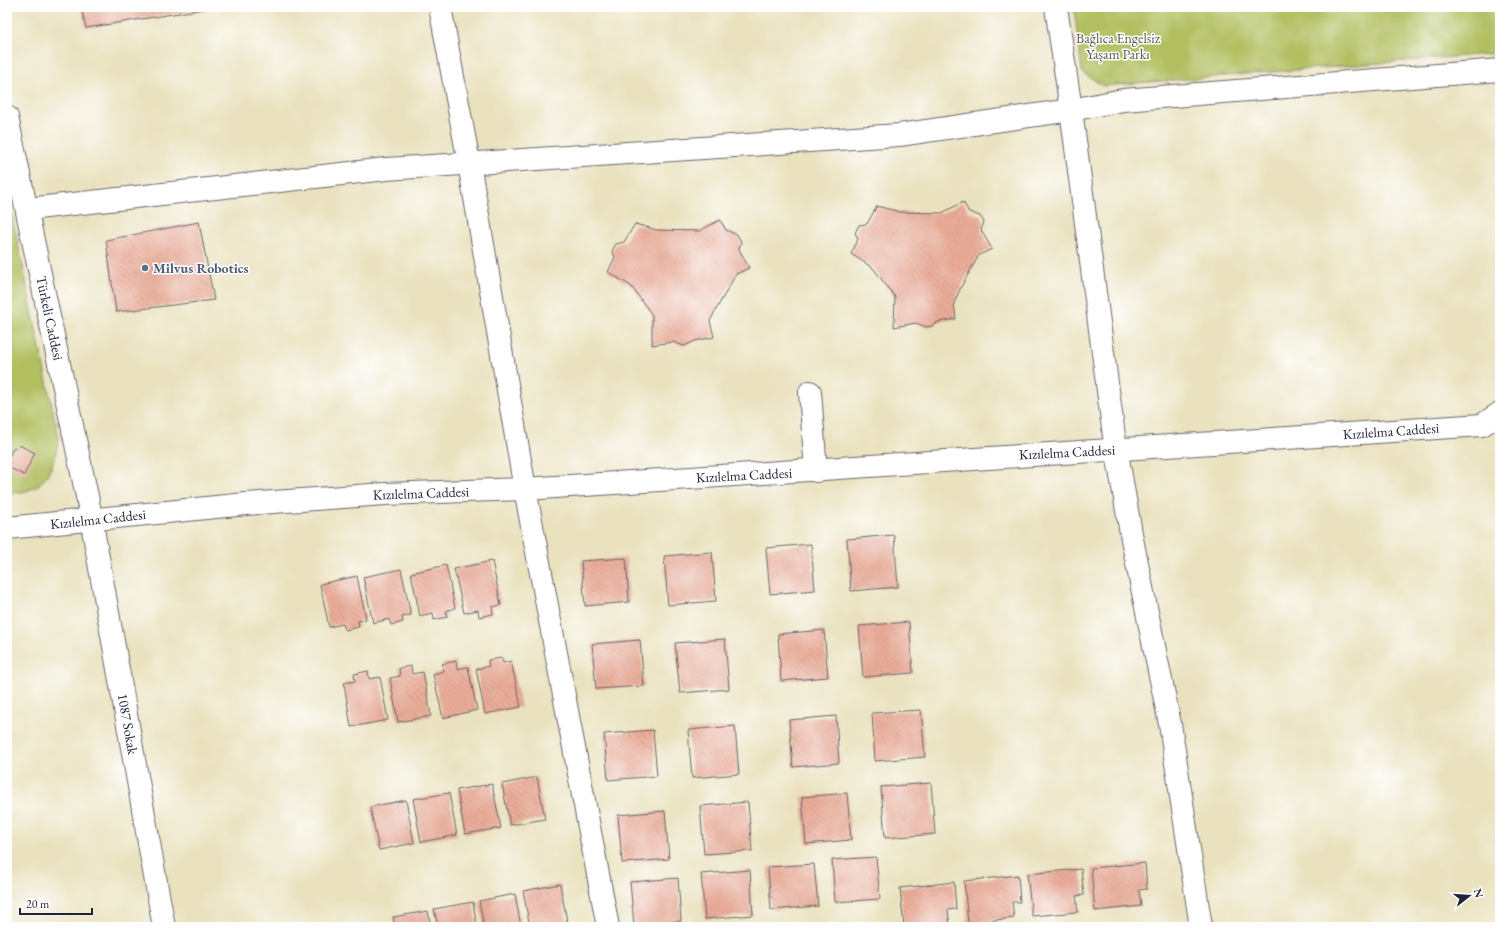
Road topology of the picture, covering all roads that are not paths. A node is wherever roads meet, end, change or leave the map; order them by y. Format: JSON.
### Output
{"nodes":[{"id":1,"x":440,"y":7,"type":"edge"},
{"id":2,"x":1056,"y":7,"type":"edge"},
{"id":3,"x":1500,"y":70,"type":"edge"},
{"id":4,"x":1071,"y":110,"type":"junction"},
{"id":5,"x":7,"y":117,"type":"edge"},
{"id":6,"x":469,"y":163,"type":"junction"},
{"id":7,"x":28,"y":209,"type":"junction"},
{"id":8,"x":810,"y":392,"type":"dead end"},
{"id":9,"x":1500,"y":413,"type":"edge"},
{"id":10,"x":1491,"y":429,"type":"edge"},
{"id":11,"x":1117,"y":449,"type":"junction"},
{"id":12,"x":816,"y":470,"type":"junction"},
{"id":13,"x":525,"y":489,"type":"junction"},
{"id":14,"x":91,"y":520,"type":"junction"},
{"id":15,"x":7,"y":528,"type":"edge"},
{"id":16,"x":164,"y":927,"type":"edge"},
{"id":17,"x":608,"y":927,"type":"edge"},
{"id":18,"x":1201,"y":927,"type":"edge"}],
"edges":[{"from":1,"to":6,"type":"street"},
{"from":2,"to":4,"type":"street"},
{"from":3,"to":4,"type":"street"},
{"from":4,"to":6,"type":"street"},
{"from":4,"to":11,"type":"street"},
{"from":5,"to":7,"type":"street","name":"Türkeli Caddesi"},
{"from":6,"to":7,"type":"street"},
{"from":6,"to":13,"type":"street"},
{"from":7,"to":14,"type":"street","name":"Türkeli Caddesi"},
{"from":8,"to":12,"type":"street"},
{"from":9,"to":10,"type":"street","name":"Kızılelma Caddesi"},
{"from":10,"to":11,"type":"street","name":"Kızılelma Caddesi"},
{"from":11,"to":12,"type":"street","name":"Kızılelma Caddesi"},
{"from":11,"to":18,"type":"street"},
{"from":12,"to":13,"type":"street","name":"Kızılelma Caddesi"},
{"from":13,"to":14,"type":"street","name":"Kızılelma Caddesi"},
{"from":13,"to":17,"type":"street"},
{"from":14,"to":15,"type":"street","name":"Kızılelma Caddesi"},
{"from":14,"to":16,"type":"street","name":"1087 Sokak"}]}
